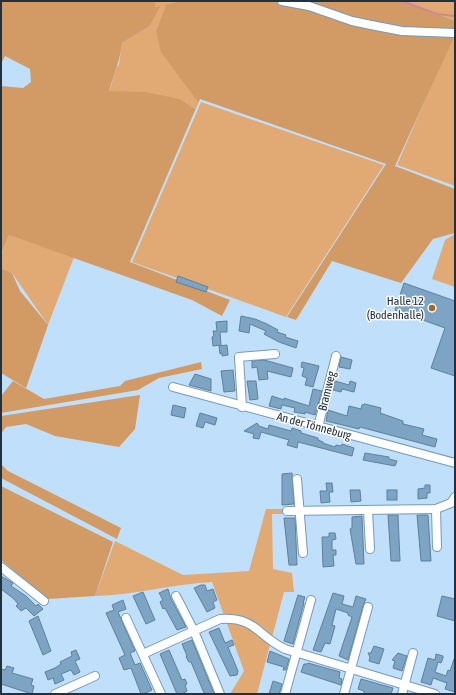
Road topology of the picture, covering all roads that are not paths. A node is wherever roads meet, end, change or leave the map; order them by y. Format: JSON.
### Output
{"nodes":[{"id":1,"x":282,"y":1,"type":"edge"},
{"id":2,"x":455,"y":33,"type":"edge"},
{"id":3,"x":275,"y":354,"type":"dead end"},
{"id":4,"x":336,"y":356,"type":"dead end"},
{"id":5,"x":173,"y":387,"type":"dead end"},
{"id":6,"x":242,"y":407,"type":"junction"},
{"id":7,"x":318,"y":427,"type":"junction"},
{"id":8,"x":455,"y":463,"type":"edge"},
{"id":9,"x":298,"y":479,"type":"dead end"},
{"id":10,"x":455,"y":497,"type":"edge"},
{"id":11,"x":436,"y":509,"type":"junction"},
{"id":12,"x":368,"y":510,"type":"junction"},
{"id":13,"x":301,"y":511,"type":"junction"},
{"id":14,"x":287,"y":512,"type":"dead end"},
{"id":15,"x":437,"y":547,"type":"dead end"},
{"id":16,"x":370,"y":549,"type":"dead end"},
{"id":17,"x":303,"y":553,"type":"dead end"},
{"id":18,"x":1,"y":567,"type":"edge"},
{"id":19,"x":176,"y":596,"type":"dead end"},
{"id":20,"x":311,"y":600,"type":"dead end"},
{"id":21,"x":44,"y":601,"type":"dead end"},
{"id":22,"x":368,"y":607,"type":"dead end"},
{"id":23,"x":126,"y":618,"type":"dead end"},
{"id":24,"x":194,"y":631,"type":"junction"},
{"id":25,"x":297,"y":653,"type":"junction"},
{"id":26,"x":414,"y":653,"type":"dead end"},
{"id":27,"x":143,"y":654,"type":"junction"},
{"id":28,"x":351,"y":669,"type":"junction"},
{"id":29,"x":95,"y":676,"type":"dead end"},
{"id":30,"x":405,"y":685,"type":"junction"},
{"id":31,"x":67,"y":692,"type":"edge"},
{"id":32,"x":55,"y":694,"type":"edge"},
{"id":33,"x":161,"y":694,"type":"edge"},
{"id":34,"x":220,"y":694,"type":"edge"},
{"id":35,"x":285,"y":694,"type":"edge"},
{"id":36,"x":344,"y":694,"type":"edge"},
{"id":37,"x":402,"y":694,"type":"edge"},
{"id":38,"x":435,"y":694,"type":"edge"}],
"edges":[{"from":1,"to":2,"type":"street"},
{"from":3,"to":6,"type":"street"},
{"from":4,"to":7,"type":"street","name":"Bramweg"},
{"from":5,"to":6,"type":"street","name":"An der Tönneburg"},
{"from":6,"to":7,"type":"street","name":"An der Tönneburg"},
{"from":7,"to":8,"type":"street","name":"An der Tönneburg"},
{"from":9,"to":13,"type":"street"},
{"from":10,"to":11,"type":"street"},
{"from":11,"to":12,"type":"street"},
{"from":11,"to":15,"type":"street"},
{"from":12,"to":13,"type":"street"},
{"from":12,"to":16,"type":"street"},
{"from":13,"to":14,"type":"street"},
{"from":13,"to":17,"type":"street"},
{"from":18,"to":21,"type":"street"},
{"from":19,"to":24,"type":"street"},
{"from":20,"to":25,"type":"street"},
{"from":22,"to":28,"type":"street"},
{"from":23,"to":27,"type":"street"},
{"from":24,"to":25,"type":"street"},
{"from":24,"to":27,"type":"street"},
{"from":24,"to":34,"type":"street"},
{"from":25,"to":28,"type":"street"},
{"from":25,"to":35,"type":"street"},
{"from":26,"to":30,"type":"street"},
{"from":27,"to":33,"type":"street"},
{"from":28,"to":30,"type":"street"},
{"from":28,"to":36,"type":"street"},
{"from":29,"to":31,"type":"street"},
{"from":30,"to":37,"type":"street"},
{"from":30,"to":38,"type":"street"},
{"from":31,"to":32,"type":"street"}]}
